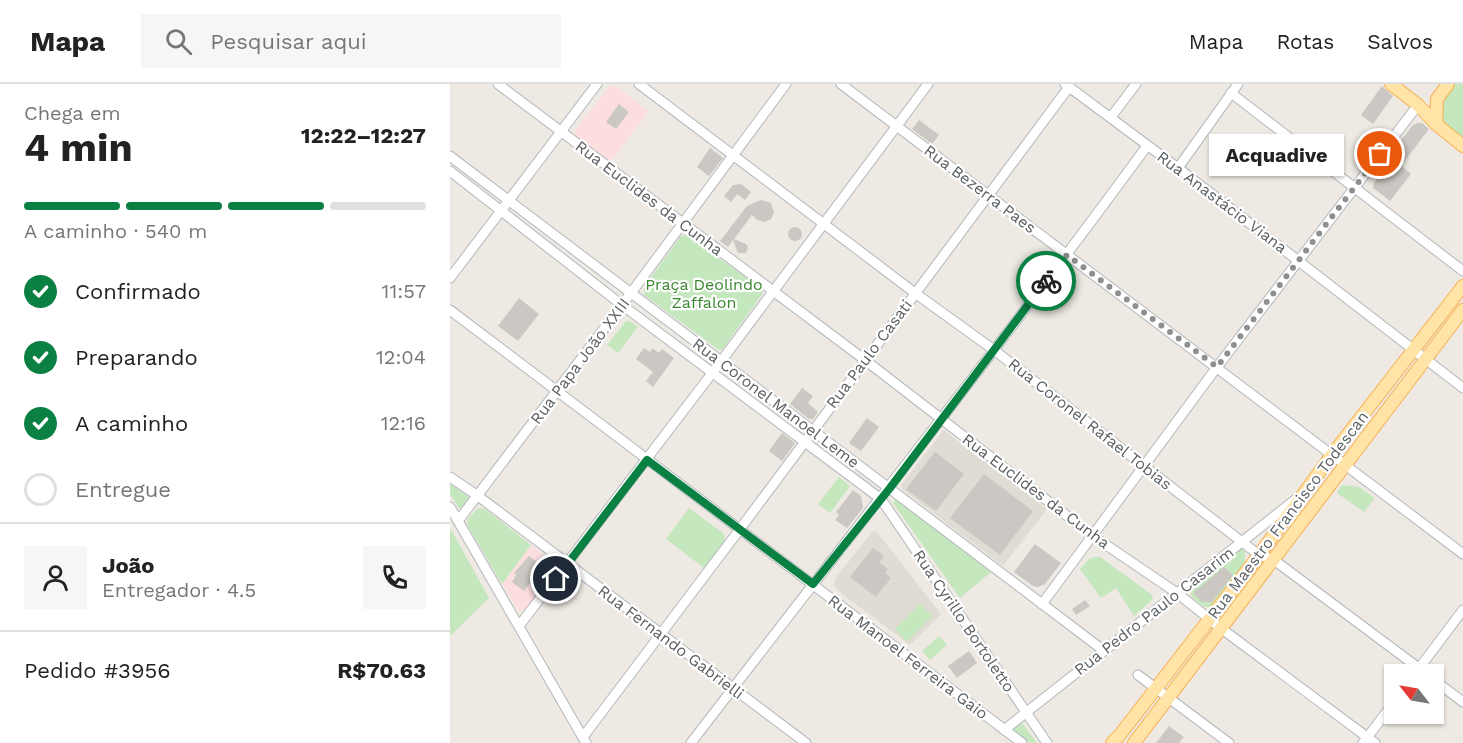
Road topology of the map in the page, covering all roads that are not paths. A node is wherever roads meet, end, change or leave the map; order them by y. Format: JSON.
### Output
{"nodes":[{"id":1,"x":498,"y":84,"type":"edge"},
{"id":2,"x":597,"y":84,"type":"edge"},
{"id":3,"x":639,"y":84,"type":"edge"},
{"id":4,"x":786,"y":84,"type":"edge"},
{"id":5,"x":841,"y":84,"type":"edge"},
{"id":6,"x":928,"y":84,"type":"edge"},
{"id":7,"x":1136,"y":84,"type":"edge"},
{"id":8,"x":1238,"y":84,"type":"edge"},
{"id":9,"x":1391,"y":84,"type":"edge"},
{"id":10,"x":1448,"y":84,"type":"edge"},
{"id":11,"x":1067,"y":86,"type":"edge"},
{"id":12,"x":1232,"y":93,"type":"junction"},
{"id":13,"x":1436,"y":102,"type":"junction"},
{"id":14,"x":1418,"y":105,"type":"junction"},
{"id":15,"x":1111,"y":117,"type":"junction"},
{"id":16,"x":1436,"y":124,"type":"junction"},
{"id":17,"x":897,"y":126,"type":"junction"},
{"id":18,"x":561,"y":132,"type":"junction"},
{"id":19,"x":1147,"y":146,"type":"junction"},
{"id":20,"x":1463,"y":146,"type":"edge"},
{"id":21,"x":450,"y":156,"type":"edge"},
{"id":22,"x":734,"y":156,"type":"junction"},
{"id":23,"x":1178,"y":168,"type":"junction"},
{"id":24,"x":450,"y":171,"type":"edge"},
{"id":25,"x":1354,"y":187,"type":"junction"},
{"id":26,"x":988,"y":195,"type":"junction"},
{"id":27,"x":510,"y":200,"type":"junction"},
{"id":28,"x":502,"y":211,"type":"junction"},
{"id":29,"x":682,"y":223,"type":"junction"},
{"id":30,"x":824,"y":224,"type":"junction"},
{"id":31,"x":1067,"y":255,"type":"junction"},
{"id":32,"x":1299,"y":260,"type":"junction"},
{"id":33,"x":1463,"y":271,"type":"edge"},
{"id":34,"x":450,"y":278,"type":"edge"},
{"id":35,"x":1463,"y":286,"type":"edge"},
{"id":36,"x":773,"y":291,"type":"junction"},
{"id":37,"x":631,"y":293,"type":"junction"},
{"id":38,"x":915,"y":293,"type":"junction"},
{"id":39,"x":622,"y":305,"type":"junction"},
{"id":40,"x":450,"y":309,"type":"edge"},
{"id":41,"x":1463,"y":310,"type":"edge"},
{"id":42,"x":1414,"y":349,"type":"junction"},
{"id":43,"x":994,"y":350,"type":"junction"},
{"id":44,"x":1426,"y":358,"type":"junction"},
{"id":45,"x":865,"y":360,"type":"junction"},
{"id":46,"x":722,"y":361,"type":"junction"},
{"id":47,"x":1217,"y":367,"type":"junction"},
{"id":48,"x":713,"y":372,"type":"junction"},
{"id":49,"x":1463,"y":387,"type":"edge"},
{"id":50,"x":556,"y":391,"type":"junction"},
{"id":51,"x":942,"y":419,"type":"junction"},
{"id":52,"x":812,"y":431,"type":"junction"},
{"id":53,"x":805,"y":441,"type":"junction"},
{"id":54,"x":1331,"y":456,"type":"junction"},
{"id":55,"x":647,"y":460,"type":"junction"},
{"id":56,"x":1345,"y":465,"type":"junction"},
{"id":57,"x":1144,"y":466,"type":"junction"},
{"id":58,"x":450,"y":477,"type":"edge"},
{"id":59,"x":890,"y":488,"type":"junction"},
{"id":60,"x":1304,"y":493,"type":"junction"},
{"id":61,"x":478,"y":496,"type":"junction"},
{"id":62,"x":881,"y":499,"type":"junction"},
{"id":63,"x":450,"y":507,"type":"edge"},
{"id":64,"x":458,"y":521,"type":"junction"},
{"id":65,"x":740,"y":530,"type":"junction"},
{"id":66,"x":1093,"y":536,"type":"junction"},
{"id":67,"x":1244,"y":541,"type":"junction"},
{"id":68,"x":1463,"y":554,"type":"edge"},
{"id":69,"x":1259,"y":555,"type":"junction"},
{"id":70,"x":1274,"y":560,"type":"junction"},
{"id":71,"x":568,"y":564,"type":"junction"},
{"id":72,"x":813,"y":584,"type":"junction"},
{"id":73,"x":1177,"y":593,"type":"junction"},
{"id":74,"x":1042,"y":604,"type":"junction"},
{"id":75,"x":1463,"y":610,"type":"edge"},
{"id":76,"x":1211,"y":619,"type":"junction"},
{"id":77,"x":519,"y":626,"type":"junction"},
{"id":78,"x":1222,"y":629,"type":"junction"},
{"id":79,"x":661,"y":634,"type":"junction"},
{"id":80,"x":1103,"y":650,"type":"junction"},
{"id":81,"x":1407,"y":664,"type":"edge"},
{"id":82,"x":1423,"y":664,"type":"edge"},
{"id":83,"x":1138,"y":675,"type":"dead end"},
{"id":84,"x":733,"y":688,"type":"junction"},
{"id":85,"x":1156,"y":688,"type":"junction"},
{"id":86,"x":1444,"y":688,"type":"edge"},
{"id":87,"x":1170,"y":697,"type":"junction"},
{"id":88,"x":1463,"y":702,"type":"edge"},
{"id":89,"x":1025,"y":712,"type":"junction"},
{"id":90,"x":1384,"y":717,"type":"edge"},
{"id":91,"x":1004,"y":730,"type":"junction"},
{"id":92,"x":585,"y":740,"type":"edge"},
{"id":93,"x":1368,"y":741,"type":"edge"},
{"id":94,"x":691,"y":743,"type":"edge"},
{"id":95,"x":806,"y":743,"type":"edge"},
{"id":96,"x":1023,"y":743,"type":"edge"},
{"id":97,"x":1047,"y":743,"type":"edge"},
{"id":98,"x":1112,"y":743,"type":"edge"},
{"id":99,"x":1134,"y":743,"type":"edge"},
{"id":100,"x":1229,"y":743,"type":"edge"}],
"edges":[{"from":1,"to":18,"type":"street","name":"Rua Euclides da Cunha"},
{"from":2,"to":18,"type":"street"},
{"from":3,"to":22,"type":"street","name":"Rua Coronel Rafael Tobias"},
{"from":4,"to":22,"type":"street","name":"Rua Papa João XXIII"},
{"from":5,"to":17,"type":"street","name":"Rua Bezerra Paes"},
{"from":6,"to":17,"type":"street"},
{"from":7,"to":15,"type":"street"},
{"from":8,"to":12,"type":"street"},
{"from":9,"to":14,"type":"main road"},
{"from":10,"to":13,"type":"main road"},
{"from":11,"to":15,"type":"street","name":"Rua Anastácio Viana"},
{"from":11,"to":26,"type":"street","name":"Rua Paulo Casati"},
{"from":12,"to":23,"type":"street"},
{"from":12,"to":25,"type":"street"},
{"from":13,"to":14,"type":"main road"},
{"from":13,"to":16,"type":"main road"},
{"from":14,"to":16,"type":"main road"},
{"from":14,"to":25,"type":"street"},
{"from":15,"to":19,"type":"street","name":"Rua Anastácio Viana"},
{"from":16,"to":20,"type":"main road"},
{"from":17,"to":26,"type":"street","name":"Rua Bezerra Paes"},
{"from":17,"to":30,"type":"street"},
{"from":18,"to":27,"type":"street"},
{"from":18,"to":29,"type":"street","name":"Rua Euclides da Cunha"},
{"from":19,"to":23,"type":"street","name":"Rua Anastácio Viana"},
{"from":19,"to":31,"type":"street"},
{"from":21,"to":27,"type":"street","name":"Rua Coronel Manoel Leme"},
{"from":22,"to":29,"type":"street","name":"Rua Papa João XXIII"},
{"from":22,"to":30,"type":"street","name":"Rua Coronel Rafael Tobias"},
{"from":23,"to":32,"type":"street","name":"Rua Anastácio Viana"},
{"from":24,"to":28,"type":"street","name":"Rua Coronel Manoel Leme"},
{"from":25,"to":32,"type":"street"},
{"from":25,"to":33,"type":"street"},
{"from":26,"to":31,"type":"street","name":"Rua Bezerra Paes"},
{"from":26,"to":38,"type":"street","name":"Rua Paulo Casati"},
{"from":27,"to":28,"type":"street"},
{"from":27,"to":37,"type":"street","name":"Rua Coronel Manoel Leme"},
{"from":28,"to":34,"type":"street"},
{"from":28,"to":39,"type":"street","name":"Rua Coronel Manoel Leme"},
{"from":29,"to":36,"type":"street","name":"Rua Euclides da Cunha"},
{"from":29,"to":37,"type":"street","name":"Rua Papa João XXIII"},
{"from":30,"to":36,"type":"street"},
{"from":30,"to":38,"type":"street","name":"Rua Coronel Rafael Tobias"},
{"from":31,"to":43,"type":"street"},
{"from":31,"to":47,"type":"street","name":"Rua Bezerra Paes"},
{"from":32,"to":42,"type":"street","name":"Rua Anastácio Viana"},
{"from":32,"to":47,"type":"street"},
{"from":35,"to":42,"type":"main road","name":"Rua Maestro Francisco Todescan"},
{"from":36,"to":45,"type":"street","name":"Rua Euclides da Cunha"},
{"from":36,"to":46,"type":"street"},
{"from":37,"to":39,"type":"street","name":"Rua Papa João XXIII"},
{"from":37,"to":46,"type":"street","name":"Rua Coronel Manoel Leme"},
{"from":38,"to":43,"type":"street","name":"Rua Coronel Rafael Tobias"},
{"from":38,"to":45,"type":"street","name":"Rua Paulo Casati"},
{"from":39,"to":48,"type":"street","name":"Rua Coronel Manoel Leme"},
{"from":39,"to":50,"type":"street","name":"Rua Papa João XXIII"},
{"from":40,"to":50,"type":"street","name":"Rua Manoel Ferreira Gaio"},
{"from":41,"to":44,"type":"main road","name":"Rua Maestro Francisco Todescan"},
{"from":42,"to":44,"type":"street","name":"Rua Anastácio Viana"},
{"from":42,"to":54,"type":"main road","name":"Rua Maestro Francisco Todescan"},
{"from":43,"to":51,"type":"street"},
{"from":43,"to":57,"type":"street","name":"Rua Coronel Rafael Tobias"},
{"from":44,"to":49,"type":"street","name":"Rua Anastácio Viana"},
{"from":44,"to":56,"type":"main road","name":"Rua Maestro Francisco Todescan"},
{"from":45,"to":51,"type":"street","name":"Rua Euclides da Cunha"},
{"from":45,"to":52,"type":"street","name":"Rua Paulo Casati"},
{"from":46,"to":48,"type":"street"},
{"from":46,"to":52,"type":"street","name":"Rua Coronel Manoel Leme"},
{"from":47,"to":54,"type":"street","name":"Rua Bezerra Paes"},
{"from":47,"to":57,"type":"street"},
{"from":48,"to":53,"type":"street","name":"Rua Coronel Manoel Leme"},
{"from":48,"to":55,"type":"street"},
{"from":50,"to":55,"type":"street","name":"Rua Manoel Ferreira Gaio"},
{"from":50,"to":61,"type":"street","name":"Rua Papa João XXIII"},
{"from":51,"to":59,"type":"street"},
{"from":51,"to":66,"type":"street","name":"Rua Euclides da Cunha"},
{"from":52,"to":53,"type":"street","name":"Rua Paulo Casati"},
{"from":52,"to":59,"type":"street","name":"Rua Coronel Manoel Leme"},
{"from":53,"to":62,"type":"street","name":"Rua Coronel Manoel Leme"},
{"from":53,"to":65,"type":"street","name":"Rua Paulo Casati"},
{"from":54,"to":56,"type":"street","name":"Rua Bezerra Paes"},
{"from":54,"to":60,"type":"main road","name":"Rua Maestro Francisco Todescan"},
{"from":55,"to":65,"type":"street","name":"Rua Manoel Ferreira Gaio"},
{"from":55,"to":71,"type":"street"},
{"from":56,"to":68,"type":"street","name":"Rua Bezerra Paes"},
{"from":56,"to":70,"type":"main road","name":"Rua Maestro Francisco Todescan"},
{"from":57,"to":66,"type":"street"},
{"from":57,"to":67,"type":"street","name":"Rua Coronel Rafael Tobias"},
{"from":58,"to":61,"type":"street","name":"Rua Fernando Gabrielli"},
{"from":59,"to":62,"type":"street"},
{"from":59,"to":74,"type":"street","name":"Rua Coronel Manoel Leme"},
{"from":60,"to":67,"type":"street","name":"Rua Pedro Paulo Casarim"},
{"from":60,"to":69,"type":"main road","name":"Rua Maestro Francisco Todescan"},
{"from":61,"to":64,"type":"street","name":"Rua Papa João XXIII"},
{"from":61,"to":71,"type":"street","name":"Rua Fernando Gabrielli"},
{"from":62,"to":72,"type":"street"},
{"from":62,"to":89,"type":"street","name":"Rua Cyrillo Bortoletto"},
{"from":63,"to":64,"type":"street"},
{"from":64,"to":77,"type":"street"},
{"from":65,"to":72,"type":"street","name":"Rua Manoel Ferreira Gaio"},
{"from":65,"to":79,"type":"street","name":"Rua Paulo Casati"},
{"from":66,"to":73,"type":"street","name":"Rua Euclides da Cunha"},
{"from":66,"to":74,"type":"street"},
{"from":67,"to":69,"type":"street","name":"Rua Coronel Rafael Tobias"},
{"from":67,"to":73,"type":"street","name":"Rua Pedro Paulo Casarim"},
{"from":69,"to":70,"type":"street","name":"Rua Coronel Rafael Tobias"},
{"from":69,"to":76,"type":"main road","name":"Rua Maestro Francisco Todescan"},
{"from":70,"to":78,"type":"main road","name":"Rua Maestro Francisco Todescan"},
{"from":70,"to":81,"type":"street","name":"Rua Coronel Rafael Tobias"},
{"from":71,"to":77,"type":"street"},
{"from":71,"to":79,"type":"street","name":"Rua Fernando Gabrielli"},
{"from":72,"to":84,"type":"street"},
{"from":72,"to":91,"type":"street","name":"Rua Manoel Ferreira Gaio"},
{"from":73,"to":76,"type":"street","name":"Rua Euclides da Cunha"},
{"from":73,"to":80,"type":"street","name":"Rua Pedro Paulo Casarim"},
{"from":74,"to":80,"type":"street","name":"Rua Coronel Manoel Leme"},
{"from":75,"to":82,"type":"street"},
{"from":76,"to":78,"type":"street","name":"Rua Euclides da Cunha"},
{"from":76,"to":85,"type":"main road","name":"Rua Maestro Francisco Todescan"},
{"from":77,"to":92,"type":"street"},
{"from":78,"to":87,"type":"main road","name":"Rua Maestro Francisco Todescan"},
{"from":78,"to":93,"type":"street","name":"Rua Euclides da Cunha"},
{"from":79,"to":84,"type":"street","name":"Rua Fernando Gabrielli"},
{"from":79,"to":92,"type":"street","name":"Rua Paulo Casati"},
{"from":80,"to":89,"type":"street","name":"Rua Pedro Paulo Casarim"},
{"from":83,"to":85,"type":"street"},
{"from":84,"to":94,"type":"street"},
{"from":84,"to":95,"type":"street","name":"Rua Fernando Gabrielli"},
{"from":85,"to":87,"type":"street"},
{"from":85,"to":98,"type":"main road","name":"Rua Maestro Francisco Todescan"},
{"from":86,"to":88,"type":"street"},
{"from":87,"to":99,"type":"main road","name":"Rua Maestro Francisco Todescan"},
{"from":87,"to":100,"type":"street"},
{"from":89,"to":91,"type":"street","name":"Rua Pedro Paulo Casarim"},
{"from":89,"to":97,"type":"street","name":"Rua Cyrillo Bortoletto"},
{"from":90,"to":93,"type":"street"},
{"from":91,"to":96,"type":"street","name":"Rua Manoel Ferreira Gaio"}]}
